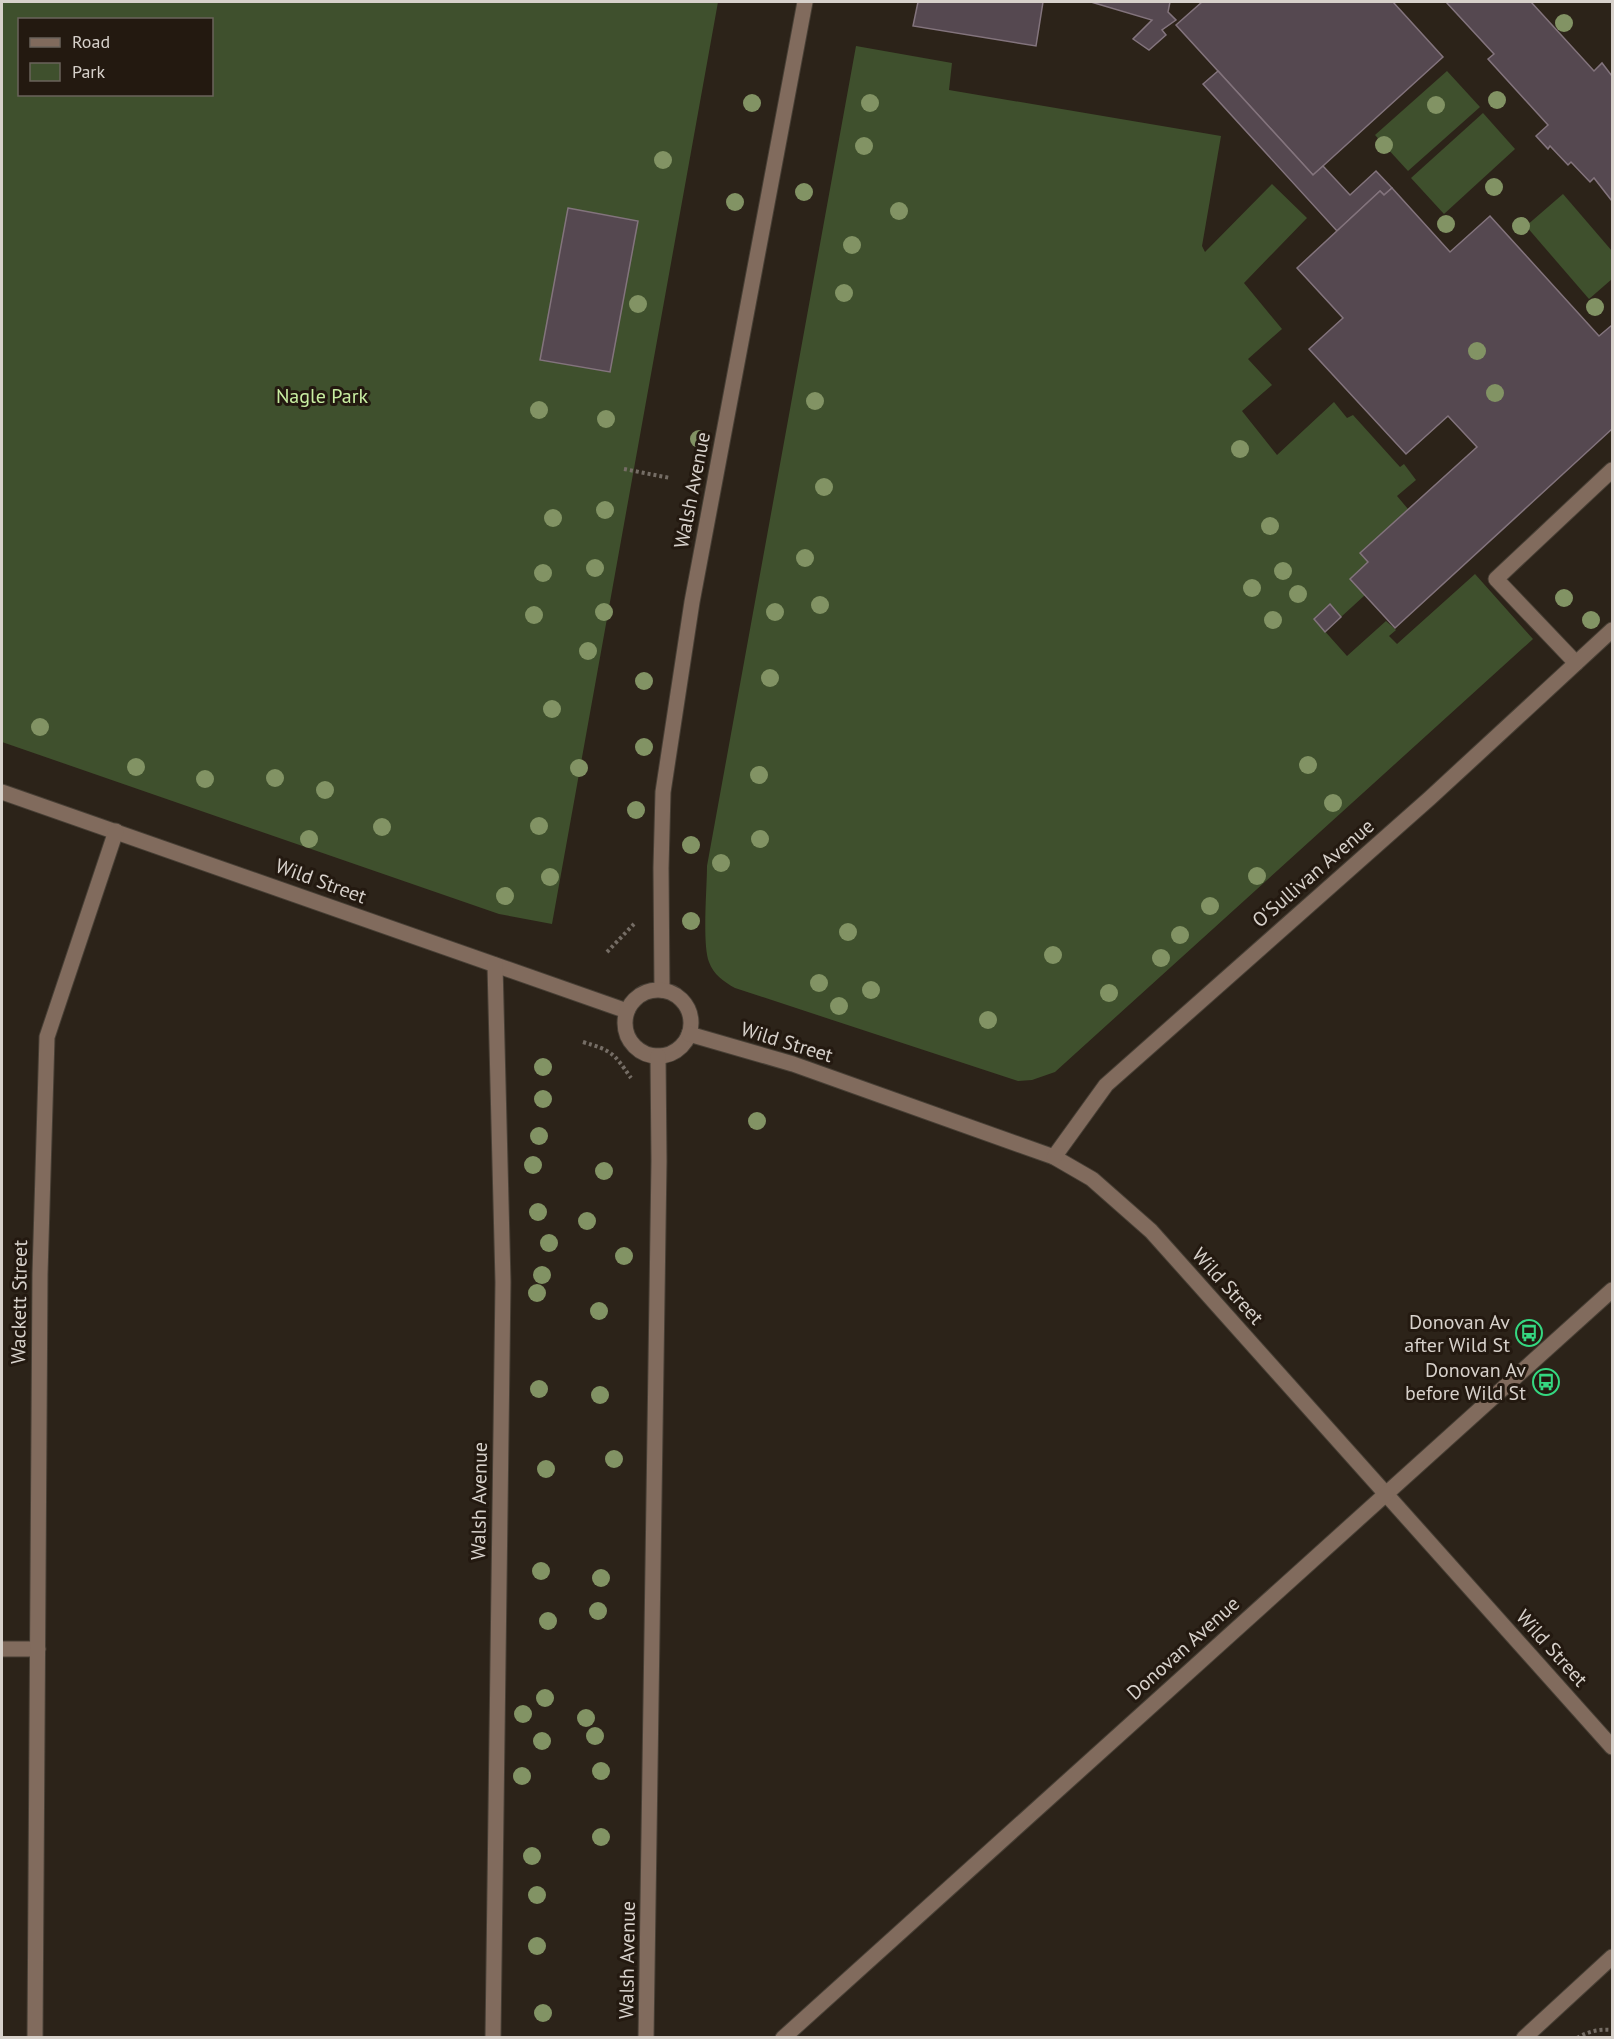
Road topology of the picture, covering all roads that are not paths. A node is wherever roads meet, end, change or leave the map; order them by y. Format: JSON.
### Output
{"nodes":[{"id":1,"x":805,"y":2,"type":"edge"},
{"id":2,"x":1612,"y":470,"type":"edge"},
{"id":3,"x":1612,"y":630,"type":"edge"},
{"id":4,"x":1576,"y":663,"type":"junction"},
{"id":5,"x":2,"y":792,"type":"edge"},
{"id":6,"x":116,"y":831,"type":"junction"},
{"id":7,"x":495,"y":965,"type":"junction"},
{"id":8,"x":662,"y":990,"type":"junction"},
{"id":9,"x":627,"y":1011,"type":"junction"},
{"id":10,"x":689,"y":1034,"type":"junction"},
{"id":11,"x":658,"y":1056,"type":"junction"},
{"id":12,"x":1054,"y":1157,"type":"junction"},
{"id":13,"x":1612,"y":1290,"type":"edge"},
{"id":14,"x":1386,"y":1494,"type":"junction"},
{"id":15,"x":2,"y":1649,"type":"edge"},
{"id":16,"x":38,"y":1649,"type":"junction"},
{"id":17,"x":1612,"y":1747,"type":"edge"},
{"id":18,"x":1612,"y":1957,"type":"edge"},
{"id":19,"x":35,"y":2037,"type":"edge"},
{"id":20,"x":493,"y":2037,"type":"edge"},
{"id":21,"x":646,"y":2037,"type":"edge"},
{"id":22,"x":783,"y":2037,"type":"edge"},
{"id":23,"x":1524,"y":2037,"type":"edge"}],
"edges":[{"from":1,"to":8,"type":"street","name":"Walsh Avenue"},
{"from":2,"to":4,"type":"street"},
{"from":3,"to":4,"type":"street","name":"O'Sullivan Avenue"},
{"from":4,"to":12,"type":"street","name":"O'Sullivan Avenue"},
{"from":5,"to":6,"type":"street","name":"Wild Street"},
{"from":6,"to":7,"type":"street","name":"Wild Street"},
{"from":6,"to":16,"type":"street","name":"Wackett Street"},
{"from":7,"to":9,"type":"street","name":"Wild Street"},
{"from":7,"to":20,"type":"street","name":"Walsh Avenue"},
{"from":8,"to":9,"type":"street"},
{"from":8,"to":10,"type":"street"},
{"from":9,"to":11,"type":"street"},
{"from":10,"to":11,"type":"street"},
{"from":10,"to":12,"type":"street","name":"Wild Street"},
{"from":11,"to":21,"type":"street","name":"Walsh Avenue"},
{"from":12,"to":14,"type":"street","name":"Wild Street"},
{"from":13,"to":14,"type":"street","name":"Donovan Avenue"},
{"from":14,"to":17,"type":"street","name":"Wild Street"},
{"from":14,"to":22,"type":"street","name":"Donovan Avenue"},
{"from":15,"to":16,"type":"street"},
{"from":16,"to":19,"type":"street","name":"Wackett Street"},
{"from":18,"to":23,"type":"street"}]}
